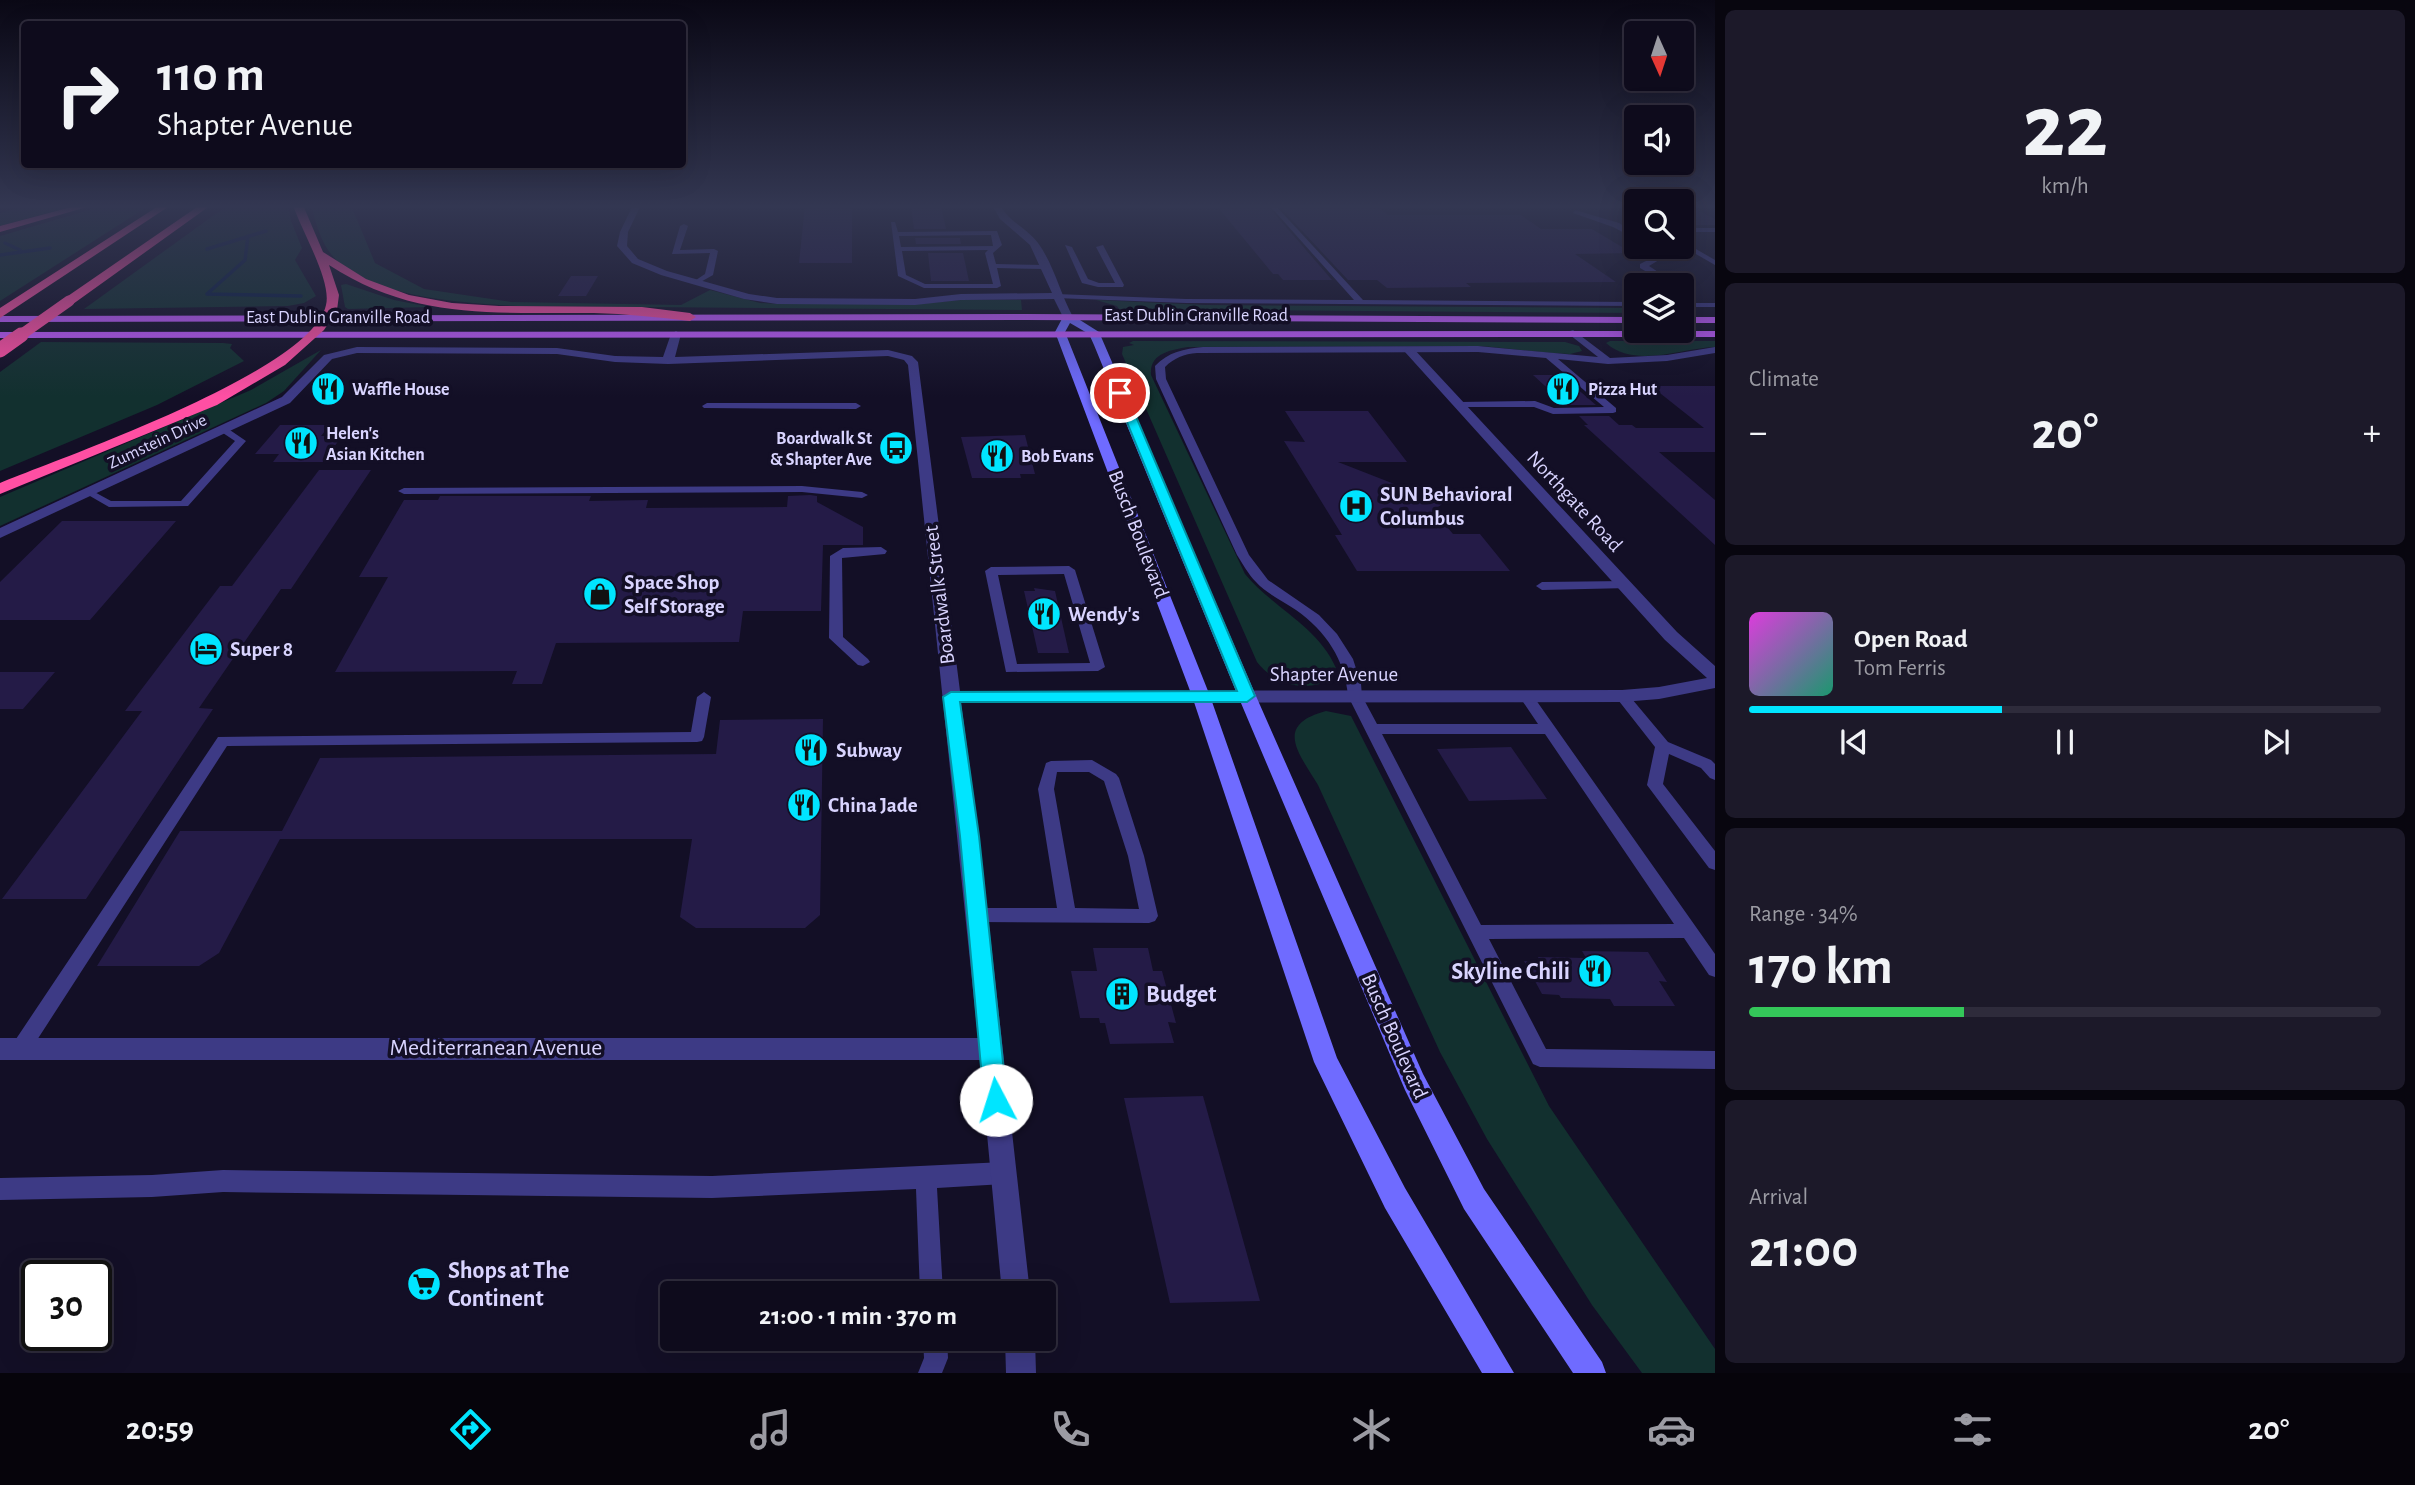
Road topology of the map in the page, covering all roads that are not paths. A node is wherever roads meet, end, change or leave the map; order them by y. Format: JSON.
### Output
{"nodes":[{"id":1,"x":68,"y":269,"type":"edge"},
{"id":2,"x":115,"y":269,"type":"edge"},
{"id":3,"x":324,"y":269,"type":"edge"},
{"id":4,"x":338,"y":269,"type":"edge"},
{"id":5,"x":655,"y":269,"type":"edge"},
{"id":6,"x":710,"y":269,"type":"edge"},
{"id":7,"x":901,"y":269,"type":"edge"},
{"id":8,"x":994,"y":269,"type":"edge"},
{"id":9,"x":1045,"y":269,"type":"edge"},
{"id":10,"x":1079,"y":269,"type":"edge"},
{"id":11,"x":1112,"y":269,"type":"edge"},
{"id":12,"x":1331,"y":269,"type":"edge"},
{"id":13,"x":697,"y":282,"type":"junction"},
{"id":14,"x":1056,"y":296,"type":"junction"},
{"id":15,"x":1694,"y":299,"type":"edge"},
{"id":16,"x":1361,"y":302,"type":"junction"},
{"id":17,"x":1624,"y":304,"type":"edge"},
{"id":18,"x":1694,"y":305,"type":"edge"},
{"id":19,"x":1705,"y":305,"type":"junction"},
{"id":20,"x":1715,"y":305,"type":"edge"},
{"id":21,"x":0,"y":317,"type":"edge"},
{"id":22,"x":690,"y":317,"type":"junction"},
{"id":23,"x":1068,"y":317,"type":"junction"},
{"id":24,"x":325,"y":319,"type":"junction"},
{"id":25,"x":1624,"y":320,"type":"edge"},
{"id":26,"x":1694,"y":320,"type":"edge"},
{"id":27,"x":1715,"y":320,"type":"edge"},
{"id":28,"x":1060,"y":332,"type":"junction"},
{"id":29,"x":1094,"y":332,"type":"junction"},
{"id":30,"x":676,"y":334,"type":"junction"},
{"id":31,"x":1573,"y":334,"type":"junction"},
{"id":32,"x":1715,"y":334,"type":"edge"},
{"id":33,"x":0,"y":335,"type":"edge"},
{"id":34,"x":312,"y":335,"type":"junction"},
{"id":35,"x":0,"y":350,"type":"edge"},
{"id":36,"x":1409,"y":350,"type":"junction"},
{"id":37,"x":1715,"y":350,"type":"edge"},
{"id":38,"x":1550,"y":357,"type":"junction"},
{"id":39,"x":908,"y":358,"type":"joint"},
{"id":40,"x":668,"y":361,"type":"junction"},
{"id":41,"x":1608,"y":361,"type":"junction"},
{"id":42,"x":318,"y":367,"type":"joint"},
{"id":43,"x":1459,"y":405,"type":"junction"},
{"id":44,"x":708,"y":406,"type":"dead end"},
{"id":45,"x":856,"y":407,"type":"dead end"},
{"id":46,"x":224,"y":429,"type":"junction"},
{"id":47,"x":0,"y":489,"type":"edge"},
{"id":48,"x":404,"y":491,"type":"dead end"},
{"id":49,"x":89,"y":492,"type":"junction"},
{"id":50,"x":862,"y":495,"type":"dead end"},
{"id":51,"x":0,"y":534,"type":"edge"},
{"id":52,"x":881,"y":551,"type":"dead end"},
{"id":53,"x":991,"y":571,"type":"joint"},
{"id":54,"x":1625,"y":585,"type":"junction"},
{"id":55,"x":1542,"y":586,"type":"dead end"},
{"id":56,"x":863,"y":662,"type":"dead end"},
{"id":57,"x":1715,"y":675,"type":"edge"},
{"id":58,"x":1715,"y":682,"type":"edge"},
{"id":59,"x":1201,"y":696,"type":"junction"},
{"id":60,"x":1247,"y":696,"type":"junction"},
{"id":61,"x":1355,"y":696,"type":"junction"},
{"id":62,"x":1527,"y":696,"type":"junction"},
{"id":63,"x":1622,"y":696,"type":"junction"},
{"id":64,"x":704,"y":697,"type":"dead end"},
{"id":65,"x":951,"y":697,"type":"junction"},
{"id":66,"x":1372,"y":729,"type":"junction"},
{"id":67,"x":1549,"y":729,"type":"junction"},
{"id":68,"x":1663,"y":746,"type":"junction"},
{"id":69,"x":1715,"y":774,"type":"edge"},
{"id":70,"x":1715,"y":863,"type":"edge"},
{"id":71,"x":977,"y":915,"type":"junction"},
{"id":72,"x":1067,"y":915,"type":"junction"},
{"id":73,"x":1689,"y":931,"type":"junction"},
{"id":74,"x":1476,"y":932,"type":"junction"},
{"id":75,"x":1715,"y":969,"type":"edge"},
{"id":76,"x":10,"y":1049,"type":"edge"},
{"id":77,"x":991,"y":1049,"type":"junction"},
{"id":78,"x":1715,"y":1060,"type":"edge"},
{"id":79,"x":1003,"y":1174,"type":"junction"},
{"id":80,"x":926,"y":1178,"type":"junction"},
{"id":81,"x":0,"y":1189,"type":"edge"},
{"id":82,"x":931,"y":1281,"type":"edge"},
{"id":83,"x":1015,"y":1281,"type":"edge"},
{"id":84,"x":936,"y":1351,"type":"edge"},
{"id":85,"x":1020,"y":1351,"type":"edge"},
{"id":86,"x":930,"y":1373,"type":"edge"},
{"id":87,"x":1021,"y":1373,"type":"edge"},
{"id":88,"x":1499,"y":1373,"type":"edge"},
{"id":89,"x":1591,"y":1373,"type":"edge"}],
"edges":[{"from":1,"to":21,"type":"highway"},
{"from":2,"to":35,"type":"highway","bridge":true},
{"from":3,"to":24,"type":"highway"},
{"from":4,"to":22,"type":"highway"},
{"from":5,"to":13,"type":"street"},
{"from":6,"to":13,"type":"lane"},
{"from":7,"to":8,"type":"lane"},
{"from":9,"to":14,"type":"street"},
{"from":10,"to":11,"type":"lane"},
{"from":12,"to":16,"type":"lane"},
{"from":13,"to":14,"type":"street"},
{"from":14,"to":16,"type":"lane","name":"East Dublin Granville Road"},
{"from":14,"to":23,"type":"street"},
{"from":15,"to":19,"type":"lane"},
{"from":16,"to":17,"type":"lane","name":"East Dublin Granville Road"},
{"from":18,"to":19,"type":"lane"},
{"from":19,"to":20,"type":"lane"},
{"from":21,"to":24,"type":"main road","name":"East Dublin Granville Road"},
{"from":22,"to":23,"type":"main road","name":"East Dublin Granville Road"},
{"from":22,"to":24,"type":"main road","name":"East Dublin Granville Road"},
{"from":23,"to":25,"type":"main road","name":"East Dublin Granville Road"},
{"from":23,"to":28,"type":"main road"},
{"from":23,"to":29,"type":"main road"},
{"from":24,"to":34,"type":"highway"},
{"from":26,"to":27,"type":"main road"},
{"from":28,"to":29,"type":"main road","name":"East Dublin Granville Road"},
{"from":28,"to":30,"type":"main road","name":"East Dublin Granville Road"},
{"from":28,"to":59,"type":"main road","name":"Busch Boulevard"},
{"from":29,"to":31,"type":"main road","name":"East Dublin Granville Road"},
{"from":29,"to":60,"type":"main road","name":"Busch Boulevard"},
{"from":30,"to":34,"type":"main road","name":"East Dublin Granville Road"},
{"from":30,"to":40,"type":"street"},
{"from":31,"to":32,"type":"main road","name":"East Dublin Granville Road"},
{"from":31,"to":41,"type":"lane"},
{"from":33,"to":34,"type":"main road","name":"East Dublin Granville Road"},
{"from":34,"to":47,"type":"highway"},
{"from":36,"to":38,"type":"lane","name":"East Dublin Granville Road"},
{"from":36,"to":43,"type":"street","name":"Northgate Road"},
{"from":36,"to":61,"type":"lane","name":"East Dublin Granville Road"},
{"from":37,"to":41,"type":"lane","name":"East Dublin Granville Road"},
{"from":38,"to":41,"type":"lane","name":"East Dublin Granville Road"},
{"from":38,"to":43,"type":"lane"},
{"from":39,"to":40,"type":"street","name":"East Dublin Granville Road"},
{"from":39,"to":65,"type":"street","name":"Boardwalk Street"},
{"from":40,"to":42,"type":"street","name":"East Dublin Granville Road"},
{"from":42,"to":46,"type":"street","name":"Zumstein Drive"},
{"from":43,"to":54,"type":"street","name":"Northgate Road"},
{"from":44,"to":45,"type":"lane"},
{"from":46,"to":49,"type":"street","name":"Zumstein Drive"},
{"from":46,"to":49,"type":"lane"},
{"from":48,"to":50,"type":"lane"},
{"from":49,"to":51,"type":"street","name":"Zumstein Drive"},
{"from":52,"to":56,"type":"lane"},
{"from":53,"to":53,"type":"lane"},
{"from":54,"to":55,"type":"lane"},
{"from":54,"to":57,"type":"street","name":"Northgate Road"},
{"from":58,"to":63,"type":"street","name":"Shapter Avenue"},
{"from":59,"to":60,"type":"street","name":"Shapter Avenue"},
{"from":59,"to":65,"type":"street","name":"Shapter Avenue"},
{"from":59,"to":88,"type":"main road","name":"Busch Boulevard"},
{"from":60,"to":61,"type":"street","name":"Shapter Avenue"},
{"from":60,"to":89,"type":"main road","name":"Busch Boulevard"},
{"from":61,"to":62,"type":"street","name":"Shapter Avenue"},
{"from":61,"to":66,"type":"lane"},
{"from":62,"to":63,"type":"street","name":"Shapter Avenue"},
{"from":62,"to":67,"type":"lane"},
{"from":63,"to":68,"type":"lane"},
{"from":64,"to":76,"type":"lane"},
{"from":65,"to":71,"type":"street","name":"Boardwalk Street"},
{"from":66,"to":67,"type":"lane"},
{"from":66,"to":74,"type":"lane"},
{"from":67,"to":73,"type":"lane"},
{"from":68,"to":69,"type":"lane"},
{"from":68,"to":70,"type":"lane"},
{"from":71,"to":72,"type":"lane"},
{"from":71,"to":77,"type":"street","name":"Boardwalk Street"},
{"from":72,"to":72,"type":"lane"},
{"from":73,"to":74,"type":"lane"},
{"from":73,"to":75,"type":"lane"},
{"from":74,"to":78,"type":"lane"},
{"from":76,"to":77,"type":"street","name":"Mediterranean Avenue"},
{"from":77,"to":79,"type":"street","name":"Boardwalk Street"},
{"from":79,"to":80,"type":"lane"},
{"from":79,"to":83,"type":"street","name":"Boardwalk Street"},
{"from":80,"to":81,"type":"lane"},
{"from":80,"to":82,"type":"lane"},
{"from":84,"to":86,"type":"lane"},
{"from":85,"to":87,"type":"street"}]}
